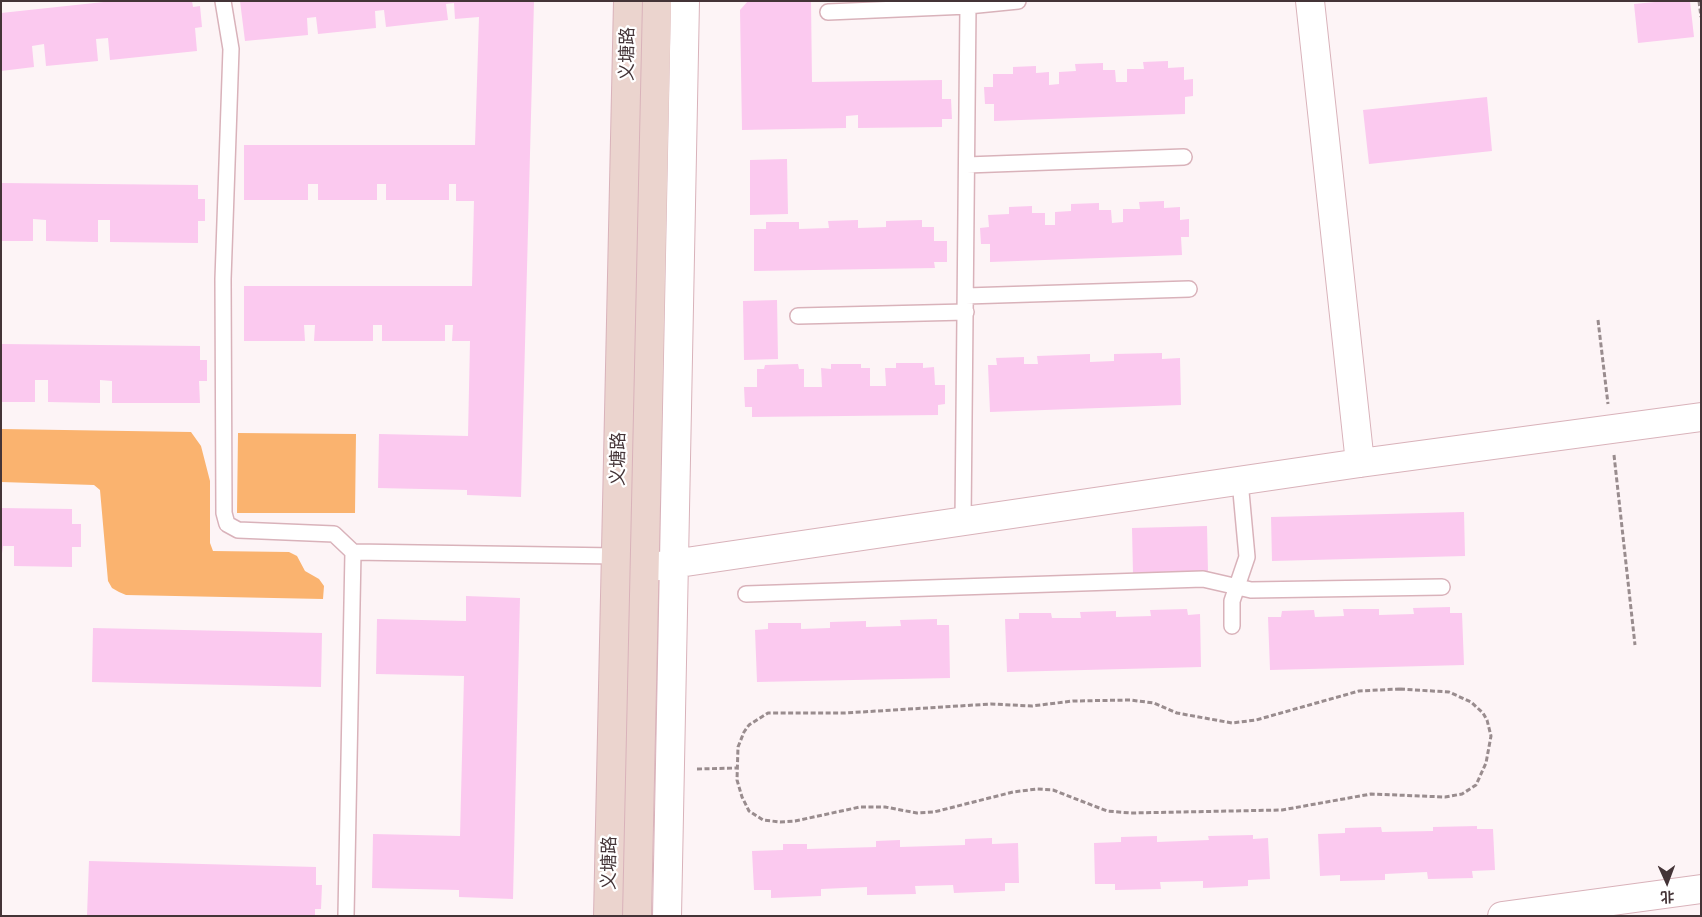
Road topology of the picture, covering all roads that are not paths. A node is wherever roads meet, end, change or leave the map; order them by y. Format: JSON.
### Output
{"nodes":[{"id":1,"x":223,"y":1,"type":"edge"},
{"id":2,"x":628,"y":1,"type":"edge"},
{"id":3,"x":657,"y":1,"type":"edge"},
{"id":4,"x":686,"y":1,"type":"edge"},
{"id":5,"x":1018,"y":1,"type":"edge"},
{"id":6,"x":1310,"y":1,"type":"edge"},
{"id":7,"x":968,"y":6,"type":"junction"},
{"id":8,"x":828,"y":12,"type":"dead end"},
{"id":9,"x":1184,"y":157,"type":"dead end"},
{"id":10,"x":967,"y":165,"type":"junction"},
{"id":11,"x":1189,"y":289,"type":"dead end"},
{"id":12,"x":966,"y":296,"type":"junction"},
{"id":13,"x":966,"y":312,"type":"junction"},
{"id":14,"x":798,"y":316,"type":"dead end"},
{"id":15,"x":1701,"y":417,"type":"edge"},
{"id":16,"x":1360,"y":463,"type":"junction"},
{"id":17,"x":1240,"y":481,"type":"junction"},
{"id":18,"x":963,"y":521,"type":"junction"},
{"id":19,"x":353,"y":552,"type":"junction"},
{"id":20,"x":616,"y":556,"type":"junction"},
{"id":21,"x":675,"y":563,"type":"junction"},
{"id":22,"x":645,"y":568,"type":"junction"},
{"id":23,"x":1236,"y":586,"type":"junction"},
{"id":24,"x":1442,"y":587,"type":"dead end"},
{"id":25,"x":746,"y":594,"type":"dead end"},
{"id":26,"x":1232,"y":626,"type":"dead end"},
{"id":27,"x":1701,"y":889,"type":"edge"},
{"id":28,"x":346,"y":915,"type":"edge"},
{"id":29,"x":608,"y":916,"type":"edge"},
{"id":30,"x":637,"y":916,"type":"edge"},
{"id":31,"x":667,"y":916,"type":"edge"},
{"id":32,"x":1502,"y":916,"type":"edge"}],
"edges":[{"from":1,"to":19,"type":"lane"},
{"from":2,"to":20,"type":"main road","name":"义塘路"},
{"from":3,"to":22,"type":"main road","name":"义塘路"},
{"from":4,"to":21,"type":"street"},
{"from":5,"to":7,"type":"lane"},
{"from":6,"to":16,"type":"street"},
{"from":7,"to":8,"type":"lane"},
{"from":7,"to":10,"type":"lane"},
{"from":9,"to":10,"type":"lane"},
{"from":10,"to":12,"type":"lane"},
{"from":11,"to":12,"type":"lane"},
{"from":12,"to":13,"type":"lane"},
{"from":13,"to":14,"type":"lane"},
{"from":13,"to":18,"type":"lane"},
{"from":15,"to":16,"type":"street"},
{"from":16,"to":17,"type":"street"},
{"from":17,"to":18,"type":"street"},
{"from":17,"to":23,"type":"lane"},
{"from":18,"to":21,"type":"street"},
{"from":19,"to":20,"type":"lane"},
{"from":19,"to":28,"type":"lane"},
{"from":20,"to":29,"type":"main road","name":"义塘路"},
{"from":21,"to":22,"type":"street"},
{"from":21,"to":31,"type":"street"},
{"from":22,"to":30,"type":"main road","name":"义塘路"},
{"from":23,"to":24,"type":"lane"},
{"from":23,"to":25,"type":"lane"},
{"from":23,"to":26,"type":"lane"},
{"from":27,"to":32,"type":"street"}]}
